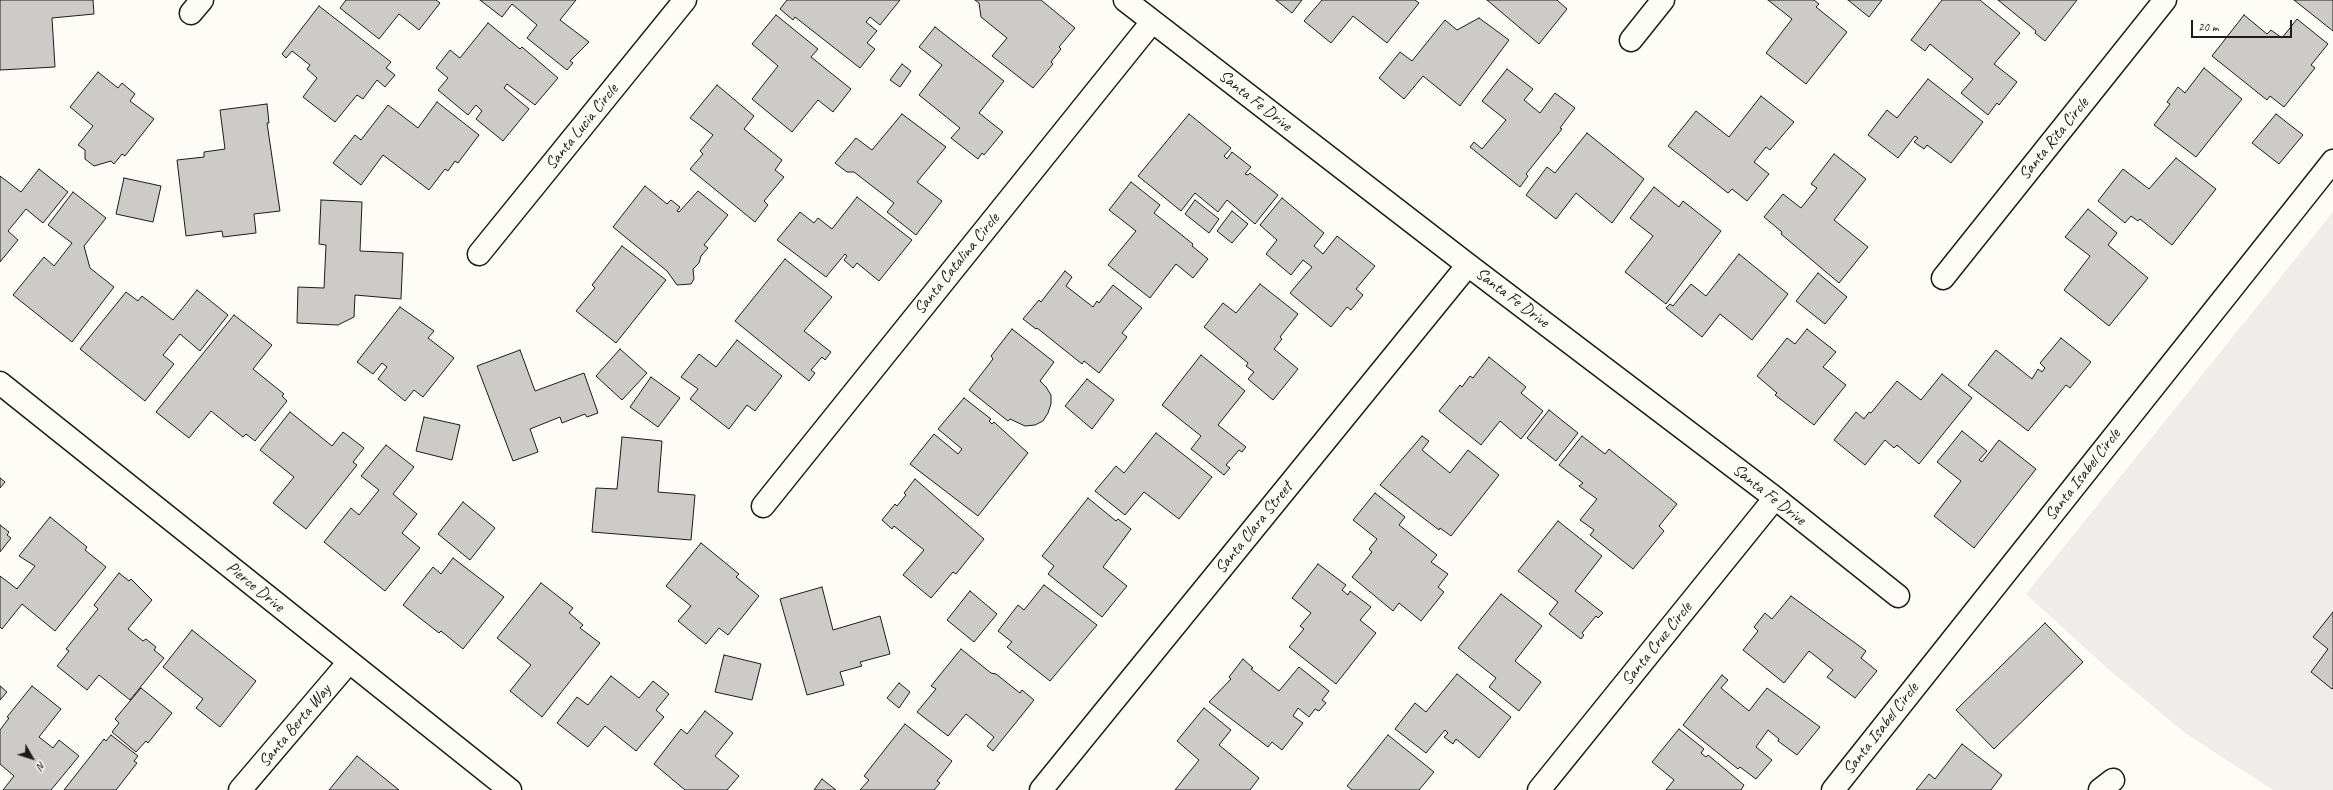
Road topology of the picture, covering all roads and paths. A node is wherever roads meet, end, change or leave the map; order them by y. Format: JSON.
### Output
{"nodes":[{"id":1,"x":685,"y":0,"type":"edge"},
{"id":2,"x":1125,"y":0,"type":"edge"},
{"id":3,"x":1663,"y":0,"type":"edge"},
{"id":4,"x":2165,"y":0,"type":"edge"},
{"id":5,"x":1152,"y":22,"type":"junction"},
{"id":6,"x":1631,"y":40,"type":"dead end"},
{"id":7,"x":2333,"y":160,"type":"edge"},
{"id":8,"x":478,"y":254,"type":"dead end"},
{"id":9,"x":1468,"y":265,"type":"junction"},
{"id":10,"x":1943,"y":278,"type":"dead end"},
{"id":11,"x":0,"y":383,"type":"edge"},
{"id":12,"x":1775,"y":498,"type":"junction"},
{"id":13,"x":763,"y":506,"type":"dead end"},
{"id":14,"x":1898,"y":596,"type":"dead end"},
{"id":15,"x":349,"y":662,"type":"junction"},
{"id":16,"x":240,"y":790,"type":"edge"},
{"id":17,"x":510,"y":790,"type":"edge"},
{"id":18,"x":1041,"y":790,"type":"edge"},
{"id":19,"x":1539,"y":790,"type":"edge"},
{"id":20,"x":1833,"y":790,"type":"edge"}],
"edges":[{"from":1,"to":8,"type":"street","name":"Santa Lucia Circle"},
{"from":2,"to":5,"type":"street","name":"Santa Fe Drive"},
{"from":3,"to":6,"type":"street"},
{"from":4,"to":10,"type":"street","name":"Santa Rita Circle"},
{"from":5,"to":9,"type":"street","name":"Santa Fe Drive"},
{"from":5,"to":13,"type":"street","name":"Santa Catalina Circle"},
{"from":7,"to":20,"type":"street","name":"Santa Isabel Circle"},
{"from":9,"to":12,"type":"street","name":"Santa Fe Drive"},
{"from":9,"to":18,"type":"street","name":"Santa Clara Street"},
{"from":11,"to":15,"type":"street","name":"Pierce Drive"},
{"from":12,"to":14,"type":"street","name":"Santa Fe Drive"},
{"from":12,"to":19,"type":"street","name":"Santa Cruz Circle"},
{"from":15,"to":16,"type":"street","name":"Santa Berta Way"},
{"from":15,"to":17,"type":"street","name":"Pierce Drive"}]}
